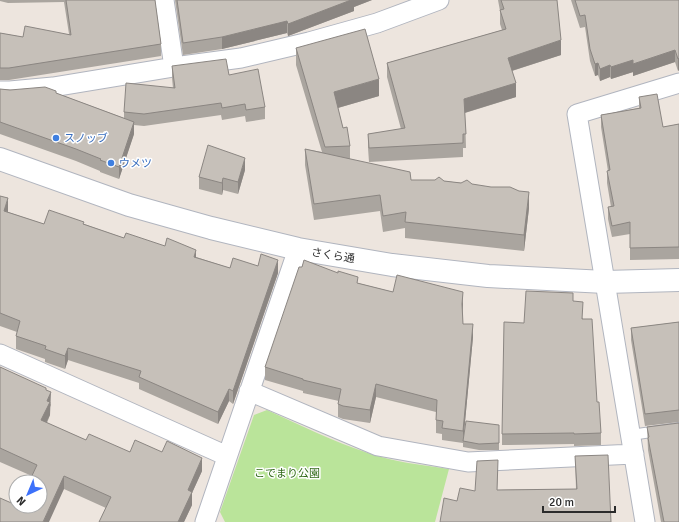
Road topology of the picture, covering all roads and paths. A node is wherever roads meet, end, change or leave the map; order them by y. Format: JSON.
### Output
{"nodes":[{"id":1,"x":164,"y":0,"type":"edge"},
{"id":2,"x":439,"y":0,"type":"edge"},
{"id":3,"x":174,"y":67,"type":"junction"},
{"id":4,"x":679,"y":83,"type":"edge"},
{"id":5,"x":0,"y":91,"type":"edge"},
{"id":6,"x":0,"y":159,"type":"edge"},
{"id":7,"x":298,"y":249,"type":"junction"},
{"id":8,"x":679,"y":280,"type":"edge"},
{"id":9,"x":605,"y":282,"type":"junction"},
{"id":10,"x":0,"y":354,"type":"edge"},
{"id":11,"x":250,"y":391,"type":"junction"},
{"id":12,"x":679,"y":428,"type":"edge"},
{"id":13,"x":631,"y":435,"type":"junction"},
{"id":14,"x":634,"y":454,"type":"junction"},
{"id":15,"x":226,"y":456,"type":"junction"},
{"id":16,"x":205,"y":522,"type":"edge"},
{"id":17,"x":645,"y":522,"type":"edge"}],
"edges":[{"from":1,"to":3,"type":"street"},
{"from":2,"to":3,"type":"street"},
{"from":3,"to":5,"type":"street"},
{"from":4,"to":9,"type":"street"},
{"from":6,"to":7,"type":"street","name":"さくら通"},
{"from":7,"to":9,"type":"street","name":"さくら通"},
{"from":7,"to":11,"type":"street"},
{"from":8,"to":9,"type":"street","name":"さくら通"},
{"from":9,"to":13,"type":"street"},
{"from":10,"to":15,"type":"street"},
{"from":11,"to":14,"type":"street"},
{"from":11,"to":15,"type":"street"},
{"from":12,"to":13,"type":"lane"},
{"from":13,"to":14,"type":"street"},
{"from":14,"to":17,"type":"street"},
{"from":15,"to":16,"type":"street"}]}
